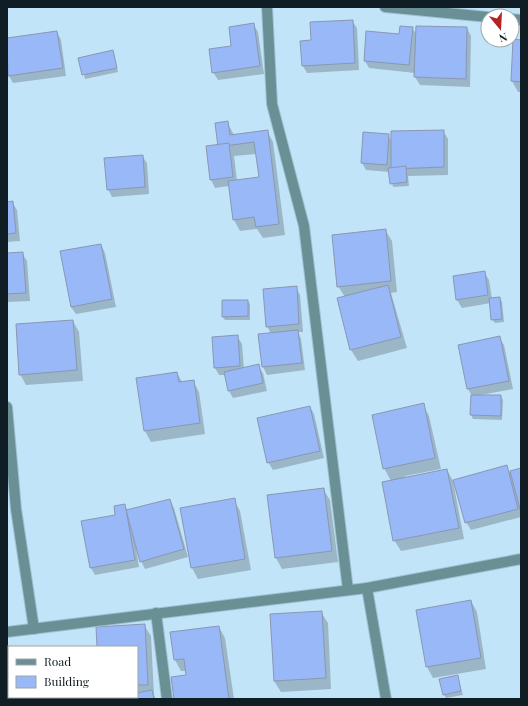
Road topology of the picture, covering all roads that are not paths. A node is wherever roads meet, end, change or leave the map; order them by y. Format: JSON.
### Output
{"nodes":[{"id":1,"x":267,"y":7,"type":"edge"},
{"id":2,"x":385,"y":7,"type":"edge"},
{"id":3,"x":480,"y":16,"type":"edge"},
{"id":4,"x":7,"y":407,"type":"edge"},
{"id":5,"x":521,"y":559,"type":"edge"},
{"id":6,"x":367,"y":588,"type":"junction"},
{"id":7,"x":348,"y":590,"type":"junction"},
{"id":8,"x":156,"y":613,"type":"junction"},
{"id":9,"x":34,"y":628,"type":"junction"},
{"id":10,"x":7,"y":632,"type":"edge"},
{"id":11,"x":167,"y":699,"type":"edge"},
{"id":12,"x":386,"y":699,"type":"edge"}],
"edges":[{"from":1,"to":7,"type":"street"},
{"from":2,"to":3,"type":"street"},
{"from":4,"to":9,"type":"street"},
{"from":5,"to":6,"type":"street"},
{"from":6,"to":7,"type":"street"},
{"from":6,"to":12,"type":"street"},
{"from":7,"to":8,"type":"street"},
{"from":8,"to":9,"type":"street"},
{"from":8,"to":11,"type":"street"},
{"from":9,"to":10,"type":"street"}]}
